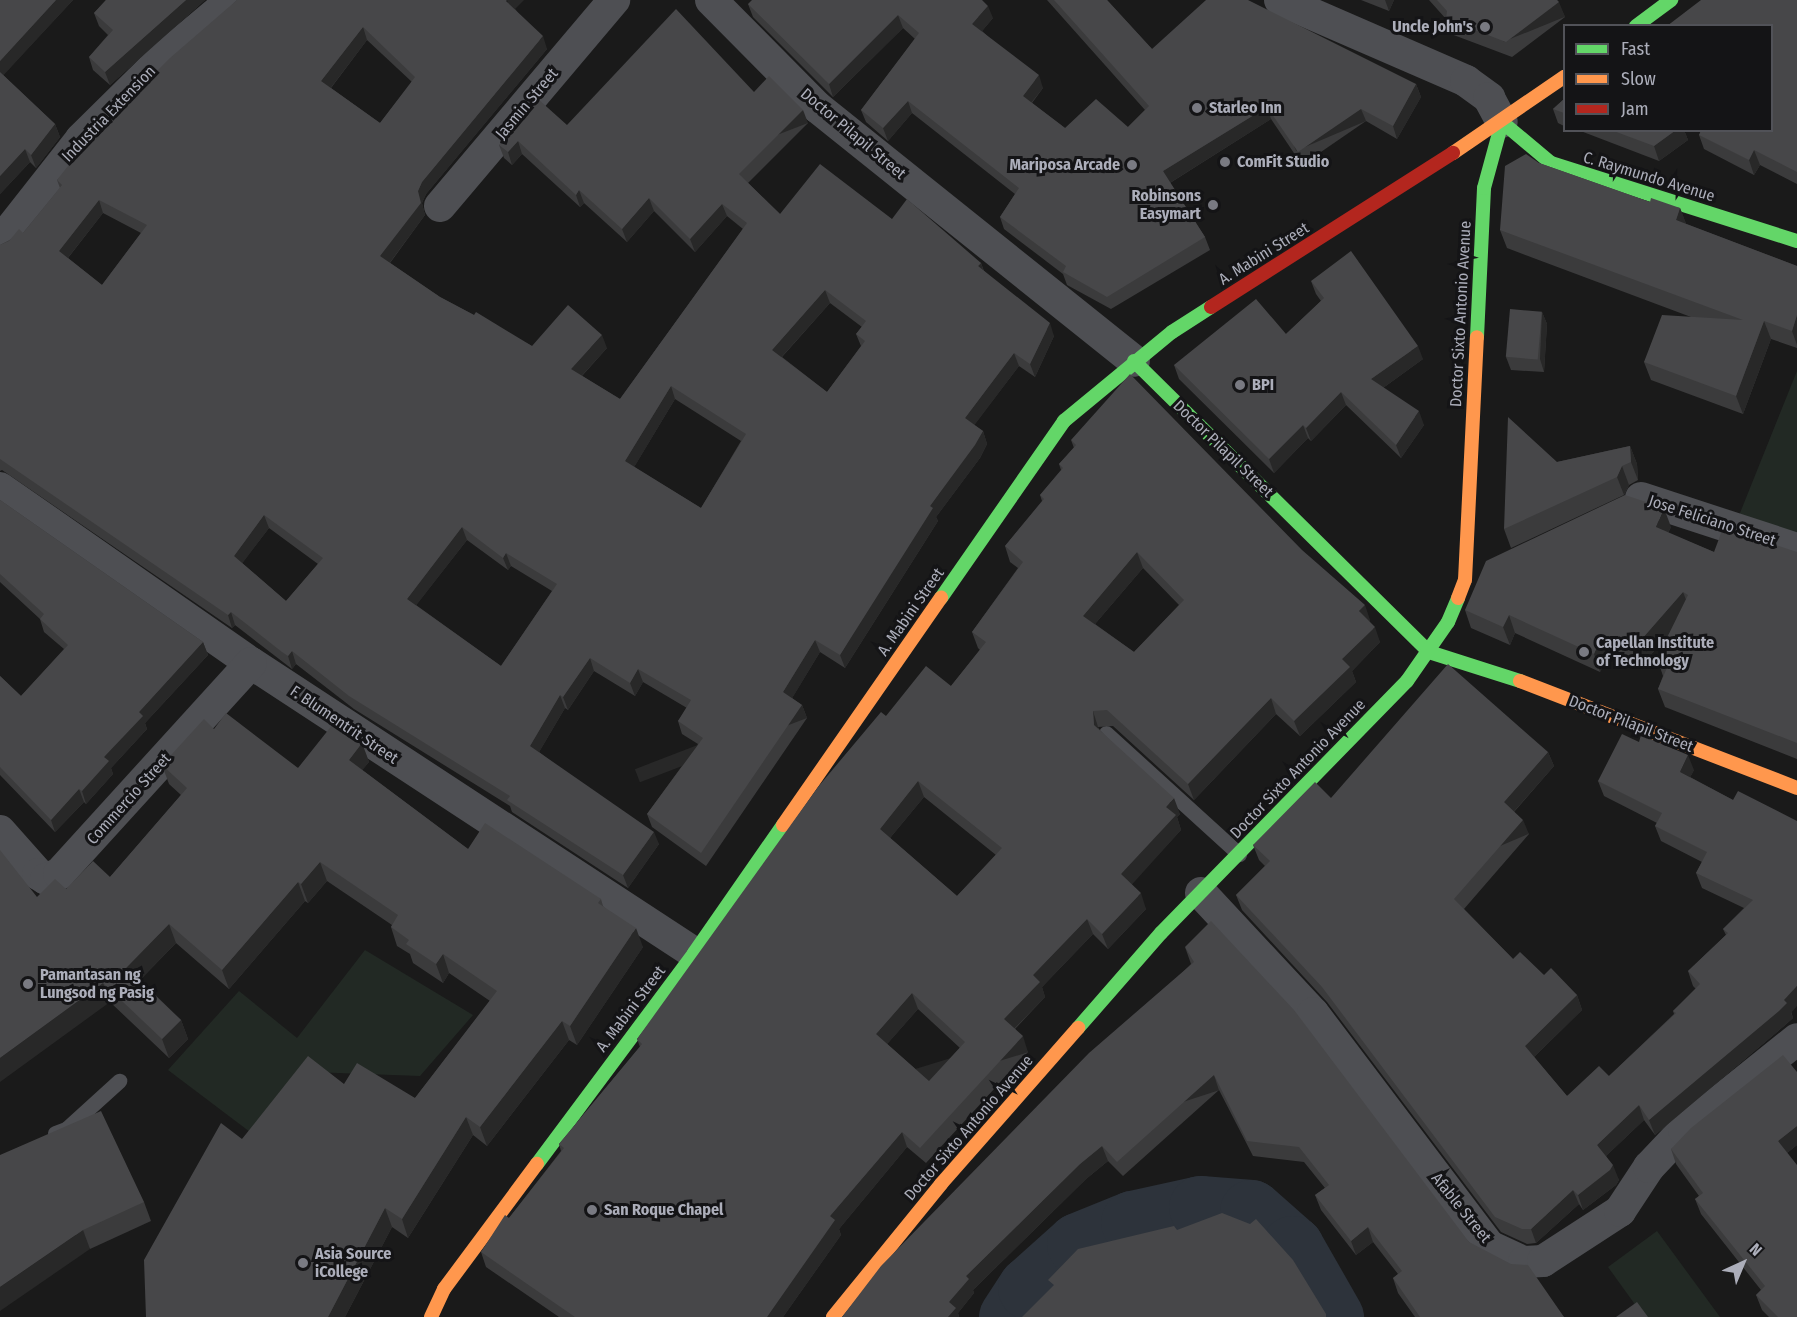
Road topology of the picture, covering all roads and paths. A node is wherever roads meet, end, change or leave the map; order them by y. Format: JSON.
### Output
{"nodes":[{"id":1,"x":232,"y":0,"type":"edge"},
{"id":2,"x":614,"y":0,"type":"edge"},
{"id":3,"x":711,"y":0,"type":"edge"},
{"id":4,"x":1280,"y":0,"type":"edge"},
{"id":5,"x":1642,"y":0,"type":"edge"},
{"id":6,"x":1671,"y":0,"type":"edge"},
{"id":7,"x":1652,"y":14,"type":"junction"},
{"id":8,"x":1639,"y":24,"type":"edge"},
{"id":9,"x":1563,"y":78,"type":"edge"},
{"id":10,"x":1503,"y":122,"type":"junction"},
{"id":11,"x":440,"y":206,"type":"dead end"},
{"id":12,"x":1797,"y":241,"type":"edge"},
{"id":13,"x":0,"y":242,"type":"edge"},
{"id":14,"x":1134,"y":361,"type":"junction"},
{"id":15,"x":0,"y":488,"type":"edge"},
{"id":16,"x":1633,"y":500,"type":"edge"},
{"id":17,"x":1797,"y":549,"type":"edge"},
{"id":18,"x":1483,"y":572,"type":"edge"},
{"id":19,"x":1465,"y":580,"type":"junction"},
{"id":20,"x":1429,"y":652,"type":"junction"},
{"id":21,"x":251,"y":663,"type":"junction"},
{"id":22,"x":1106,"y":733,"type":"edge"},
{"id":23,"x":1797,"y":788,"type":"edge"},
{"id":24,"x":0,"y":831,"type":"edge"},
{"id":25,"x":1239,"y":854,"type":"junction"},
{"id":26,"x":1201,"y":893,"type":"junction"},
{"id":27,"x":693,"y":954,"type":"junction"},
{"id":28,"x":1797,"y":1039,"type":"edge"},
{"id":29,"x":120,"y":1081,"type":"dead end"},
{"id":30,"x":44,"y":1138,"type":"edge"},
{"id":31,"x":431,"y":1317,"type":"edge"},
{"id":32,"x":833,"y":1317,"type":"edge"}],
"edges":[{"from":1,"to":13,"type":"street","name":"Industria Extension"},
{"from":2,"to":11,"type":"street","name":"Jasmin Street"},
{"from":3,"to":14,"type":"street","name":"Doctor Pilapil Street"},
{"from":4,"to":10,"type":"street"},
{"from":5,"to":7,"type":"lane"},
{"from":6,"to":7,"type":"main road"},
{"from":7,"to":8,"type":"main road"},
{"from":9,"to":10,"type":"main road","name":"A. Mabini Street"},
{"from":10,"to":12,"type":"main road","name":"C. Raymundo Avenue"},
{"from":10,"to":14,"type":"main road","name":"A. Mabini Street"},
{"from":10,"to":19,"type":"main road","name":"Doctor Sixto Antonio Avenue"},
{"from":14,"to":20,"type":"main road","name":"Doctor Pilapil Street"},
{"from":14,"to":27,"type":"main road","name":"A. Mabini Street"},
{"from":15,"to":21,"type":"street","name":"F. Blumentrit Street"},
{"from":16,"to":17,"type":"street","name":"Jose Feliciano Street"},
{"from":18,"to":19,"type":"lane"},
{"from":19,"to":20,"type":"main road","name":"Doctor Sixto Antonio Avenue"},
{"from":20,"to":23,"type":"main road","name":"Doctor Pilapil Street"},
{"from":20,"to":25,"type":"main road","name":"Doctor Sixto Antonio Avenue"},
{"from":21,"to":24,"type":"street","name":"Commercio Street"},
{"from":21,"to":27,"type":"street","name":"F. Blumentrit Street"},
{"from":22,"to":25,"type":"lane"},
{"from":25,"to":26,"type":"main road","name":"Doctor Sixto Antonio Avenue"},
{"from":26,"to":28,"type":"street","name":"Afable Street"},
{"from":26,"to":32,"type":"main road","name":"Doctor Sixto Antonio Avenue"},
{"from":27,"to":31,"type":"main road","name":"A. Mabini Street"},
{"from":29,"to":30,"type":"lane"}]}
